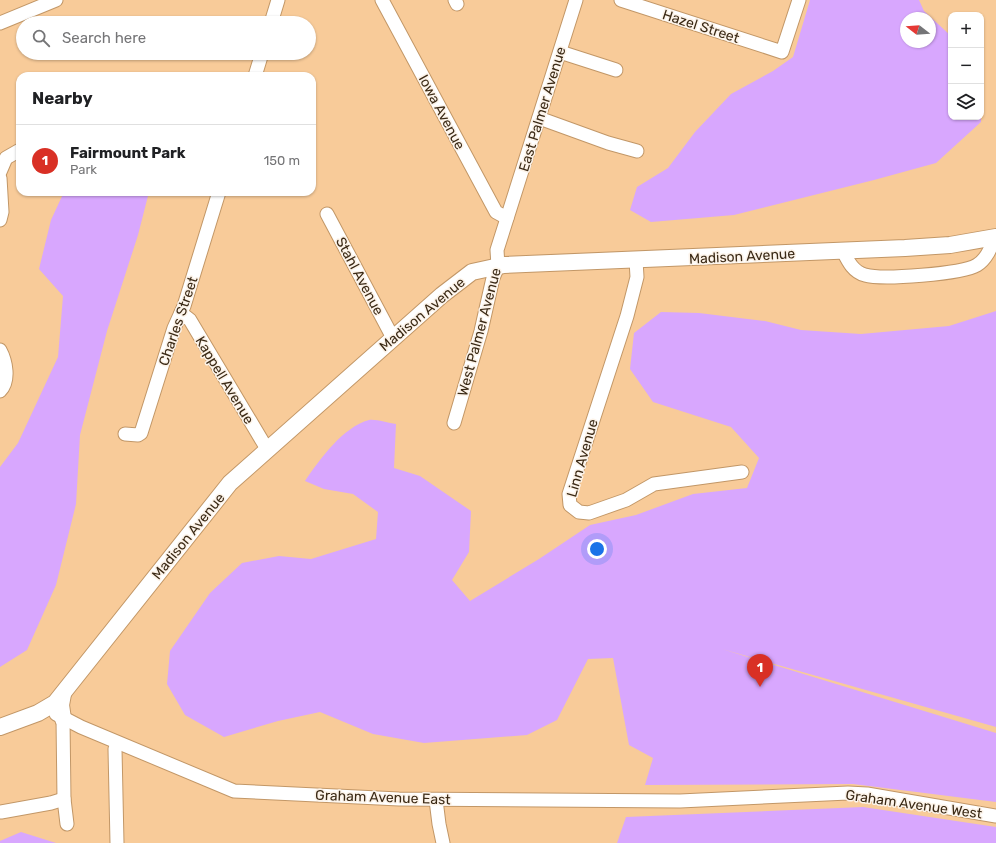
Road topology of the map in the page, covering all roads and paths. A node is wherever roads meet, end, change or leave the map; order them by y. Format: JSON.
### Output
{"nodes":[{"id":1,"x":56,"y":0,"type":"edge"},
{"id":2,"x":278,"y":0,"type":"edge"},
{"id":3,"x":382,"y":0,"type":"edge"},
{"id":4,"x":576,"y":0,"type":"edge"},
{"id":5,"x":621,"y":0,"type":"edge"},
{"id":6,"x":799,"y":0,"type":"edge"},
{"id":7,"x":16,"y":16,"type":"edge"},
{"id":8,"x":17,"y":16,"type":"edge"},
{"id":9,"x":273,"y":16,"type":"edge"},
{"id":10,"x":0,"y":23,"type":"edge"},
{"id":11,"x":560,"y":52,"type":"junction"},
{"id":12,"x":260,"y":60,"type":"edge"},
{"id":13,"x":616,"y":70,"type":"dead end"},
{"id":14,"x":255,"y":72,"type":"edge"},
{"id":15,"x":539,"y":118,"type":"junction"},
{"id":16,"x":637,"y":151,"type":"dead end"},
{"id":17,"x":16,"y":152,"type":"edge"},
{"id":18,"x":0,"y":172,"type":"edge"},
{"id":19,"x":0,"y":178,"type":"edge"},
{"id":20,"x":218,"y":196,"type":"edge"},
{"id":21,"x":327,"y":214,"type":"dead end"},
{"id":22,"x":507,"y":218,"type":"junction"},
{"id":23,"x":0,"y":220,"type":"edge"},
{"id":24,"x":996,"y":237,"type":"edge"},
{"id":25,"x":842,"y":251,"type":"junction"},
{"id":26,"x":636,"y":260,"type":"junction"},
{"id":27,"x":498,"y":266,"type":"junction"},
{"id":28,"x":181,"y":313,"type":"junction"},
{"id":29,"x":393,"y":338,"type":"junction"},
{"id":30,"x":0,"y":350,"type":"edge"},
{"id":31,"x":0,"y":392,"type":"edge"},
{"id":32,"x":454,"y":423,"type":"dead end"},
{"id":33,"x":125,"y":434,"type":"dead end"},
{"id":34,"x":267,"y":449,"type":"junction"},
{"id":35,"x":742,"y":472,"type":"dead end"},
{"id":36,"x":63,"y":694,"type":"junction"},
{"id":37,"x":50,"y":706,"type":"junction"},
{"id":38,"x":63,"y":719,"type":"junction"},
{"id":39,"x":0,"y":727,"type":"edge"},
{"id":40,"x":117,"y":742,"type":"junction"},
{"id":41,"x":64,"y":799,"type":"junction"},
{"id":42,"x":737,"y":799,"type":"joint"},
{"id":43,"x":436,"y":800,"type":"junction"},
{"id":44,"x":1,"y":812,"type":"dead end"},
{"id":45,"x":996,"y":816,"type":"edge"},
{"id":46,"x":67,"y":824,"type":"dead end"},
{"id":47,"x":117,"y":843,"type":"edge"},
{"id":48,"x":443,"y":843,"type":"edge"}],
"edges":[{"from":1,"to":8,"type":"street"},
{"from":2,"to":9,"type":"street"},
{"from":3,"to":22,"type":"street","name":"Iowa Avenue"},
{"from":4,"to":11,"type":"street","name":"East Palmer Avenue"},
{"from":5,"to":6,"type":"street","name":"Hazel Street"},
{"from":7,"to":10,"type":"street"},
{"from":11,"to":13,"type":"street"},
{"from":11,"to":15,"type":"street","name":"East Palmer Avenue"},
{"from":12,"to":14,"type":"street"},
{"from":15,"to":16,"type":"street"},
{"from":15,"to":22,"type":"street","name":"East Palmer Avenue"},
{"from":17,"to":18,"type":"street"},
{"from":19,"to":23,"type":"street"},
{"from":20,"to":28,"type":"street","name":"Charles Street"},
{"from":21,"to":29,"type":"street","name":"Stahl Avenue"},
{"from":22,"to":27,"type":"street","name":"West Palmer Avenue"},
{"from":24,"to":25,"type":"main road","name":"Madison Avenue"},
{"from":24,"to":25,"type":"street"},
{"from":25,"to":26,"type":"main road","name":"Madison Avenue"},
{"from":26,"to":27,"type":"main road","name":"Madison Avenue"},
{"from":26,"to":35,"type":"street","name":"Linn Avenue"},
{"from":27,"to":29,"type":"main road","name":"Madison Avenue"},
{"from":27,"to":32,"type":"street","name":"West Palmer Avenue"},
{"from":28,"to":33,"type":"street","name":"Charles Street"},
{"from":28,"to":34,"type":"street","name":"Kappell Avenue"},
{"from":29,"to":34,"type":"main road","name":"Madison Avenue"},
{"from":30,"to":31,"type":"street"},
{"from":34,"to":36,"type":"main road","name":"Madison Avenue"},
{"from":36,"to":37,"type":"main road","name":"Madison Avenue"},
{"from":36,"to":38,"type":"main road"},
{"from":37,"to":38,"type":"street","name":"Graham Avenue East"},
{"from":37,"to":39,"type":"main road","name":"Madison Avenue"},
{"from":38,"to":40,"type":"street","name":"Graham Avenue East"},
{"from":38,"to":41,"type":"street"},
{"from":40,"to":43,"type":"street","name":"Graham Avenue East"},
{"from":40,"to":47,"type":"street"},
{"from":41,"to":44,"type":"street"},
{"from":41,"to":46,"type":"street"},
{"from":42,"to":43,"type":"street","name":"Graham Avenue East"},
{"from":42,"to":45,"type":"street","name":"Graham Avenue West"},
{"from":43,"to":48,"type":"street"}]}
